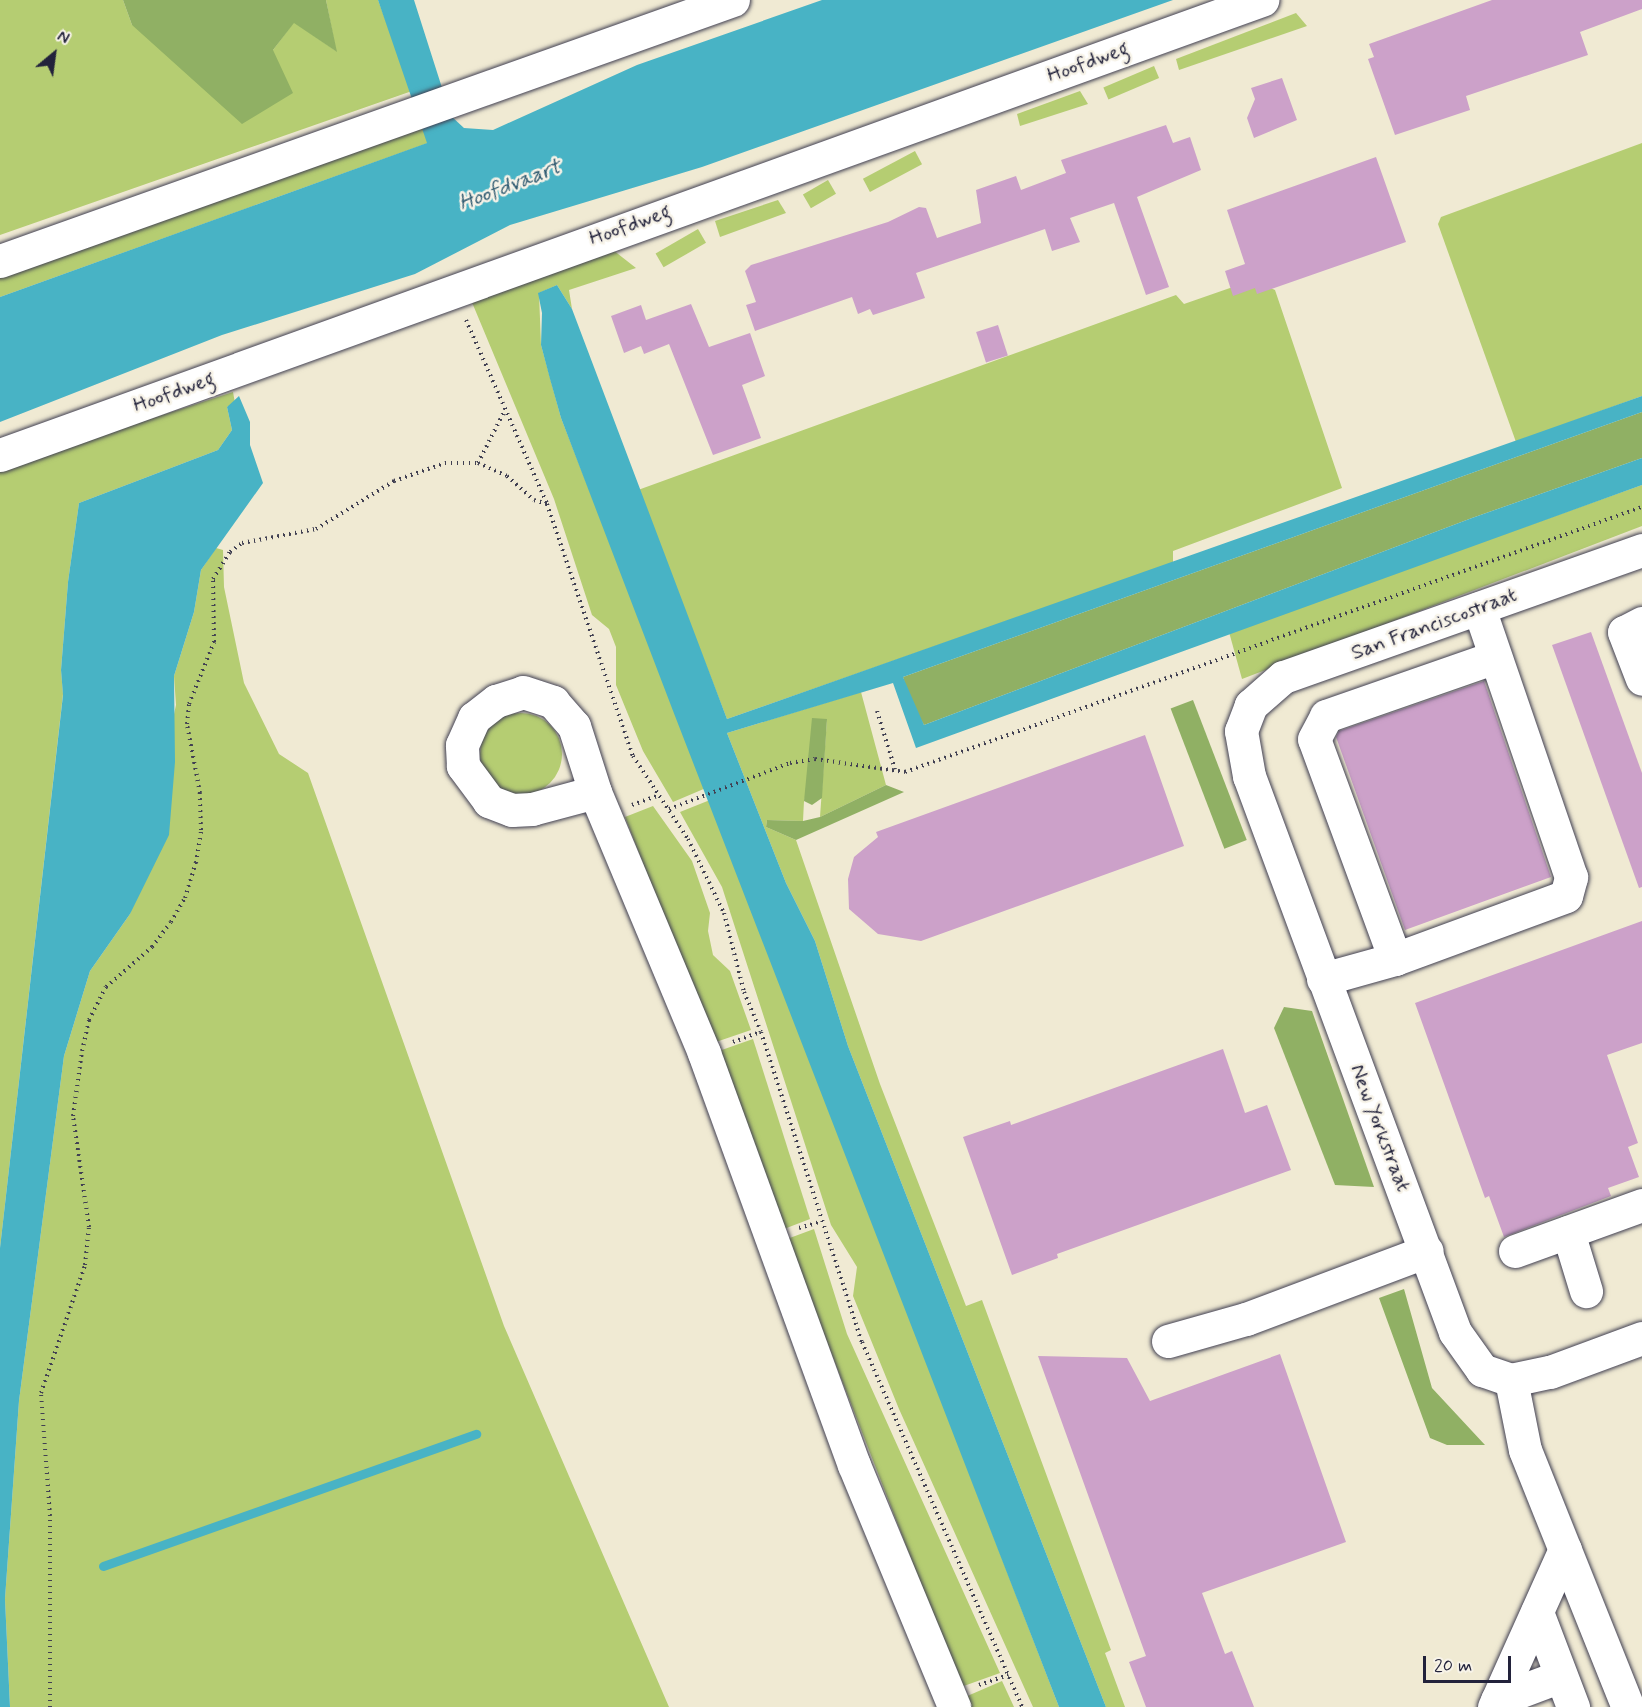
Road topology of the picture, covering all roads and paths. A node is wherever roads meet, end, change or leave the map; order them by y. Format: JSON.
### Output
{"nodes":[{"id":1,"x":733,"y":0,"type":"edge"},
{"id":2,"x":1262,"y":0,"type":"edge"},
{"id":3,"x":0,"y":261,"type":"edge"},
{"id":4,"x":453,"y":289,"type":"junction"},
{"id":5,"x":504,"y":411,"type":"junction"},
{"id":6,"x":0,"y":455,"type":"edge"},
{"id":7,"x":478,"y":463,"type":"junction"},
{"id":8,"x":548,"y":504,"type":"junction"},
{"id":9,"x":1642,"y":507,"type":"edge"},
{"id":10,"x":1642,"y":550,"type":"edge"},
{"id":11,"x":1479,"y":608,"type":"junction"},
{"id":12,"x":1642,"y":623,"type":"edge"},
{"id":13,"x":1495,"y":657,"type":"junction"},
{"id":14,"x":1642,"y":680,"type":"edge"},
{"id":15,"x":877,"y":711,"type":"dead end"},
{"id":16,"x":1244,"y":720,"type":"joint"},
{"id":17,"x":895,"y":769,"type":"junction"},
{"id":18,"x":595,"y":792,"type":"dead end"},
{"id":19,"x":669,"y":808,"type":"junction"},
{"id":20,"x":1395,"y":959,"type":"junction"},
{"id":21,"x":1323,"y":979,"type":"junction"},
{"id":22,"x":1642,"y":1205,"type":"edge"},
{"id":23,"x":1568,"y":1232,"type":"junction"},
{"id":24,"x":1427,"y":1251,"type":"junction"},
{"id":25,"x":1515,"y":1251,"type":"dead end"},
{"id":26,"x":1587,"y":1291,"type":"dead end"},
{"id":27,"x":1642,"y":1338,"type":"edge"},
{"id":28,"x":1168,"y":1341,"type":"dead end"},
{"id":29,"x":1511,"y":1380,"type":"junction"},
{"id":30,"x":1565,"y":1549,"type":"junction"},
{"id":31,"x":1536,"y":1612,"type":"junction"},
{"id":32,"x":1561,"y":1676,"type":"junction"},
{"id":33,"x":1496,"y":1704,"type":"edge"},
{"id":34,"x":50,"y":1707,"type":"edge"},
{"id":35,"x":954,"y":1707,"type":"edge"},
{"id":36,"x":1022,"y":1707,"type":"edge"},
{"id":37,"x":1573,"y":1707,"type":"edge"},
{"id":38,"x":1628,"y":1707,"type":"edge"}],
"edges":[{"from":1,"to":3,"type":"street"},
{"from":2,"to":4,"type":"street","name":"Hoofdweg"},
{"from":4,"to":5,"type":"path"},
{"from":4,"to":6,"type":"street","name":"Hoofdweg"},
{"from":5,"to":7,"type":"path"},
{"from":5,"to":8,"type":"path"},
{"from":7,"to":8,"type":"path"},
{"from":7,"to":34,"type":"path"},
{"from":8,"to":19,"type":"path"},
{"from":9,"to":17,"type":"path"},
{"from":10,"to":11,"type":"street","name":"San Franciscostraat"},
{"from":11,"to":13,"type":"street"},
{"from":11,"to":16,"type":"street","name":"San Franciscostraat"},
{"from":12,"to":14,"type":"street"},
{"from":13,"to":20,"type":"street"},
{"from":13,"to":20,"type":"street"},
{"from":15,"to":17,"type":"path"},
{"from":16,"to":21,"type":"street","name":"New Yorkstraat"},
{"from":17,"to":19,"type":"path"},
{"from":18,"to":35,"type":"street"},
{"from":19,"to":36,"type":"path"},
{"from":20,"to":21,"type":"street"},
{"from":21,"to":24,"type":"street","name":"New Yorkstraat"},
{"from":22,"to":23,"type":"street"},
{"from":23,"to":25,"type":"street"},
{"from":23,"to":26,"type":"street"},
{"from":24,"to":28,"type":"street"},
{"from":24,"to":29,"type":"street","name":"New Yorkstraat"},
{"from":27,"to":29,"type":"street"},
{"from":29,"to":30,"type":"street"},
{"from":30,"to":31,"type":"street"},
{"from":30,"to":38,"type":"street"},
{"from":31,"to":32,"type":"street"},
{"from":31,"to":33,"type":"street"},
{"from":32,"to":33,"type":"street"},
{"from":32,"to":37,"type":"street"}]}
